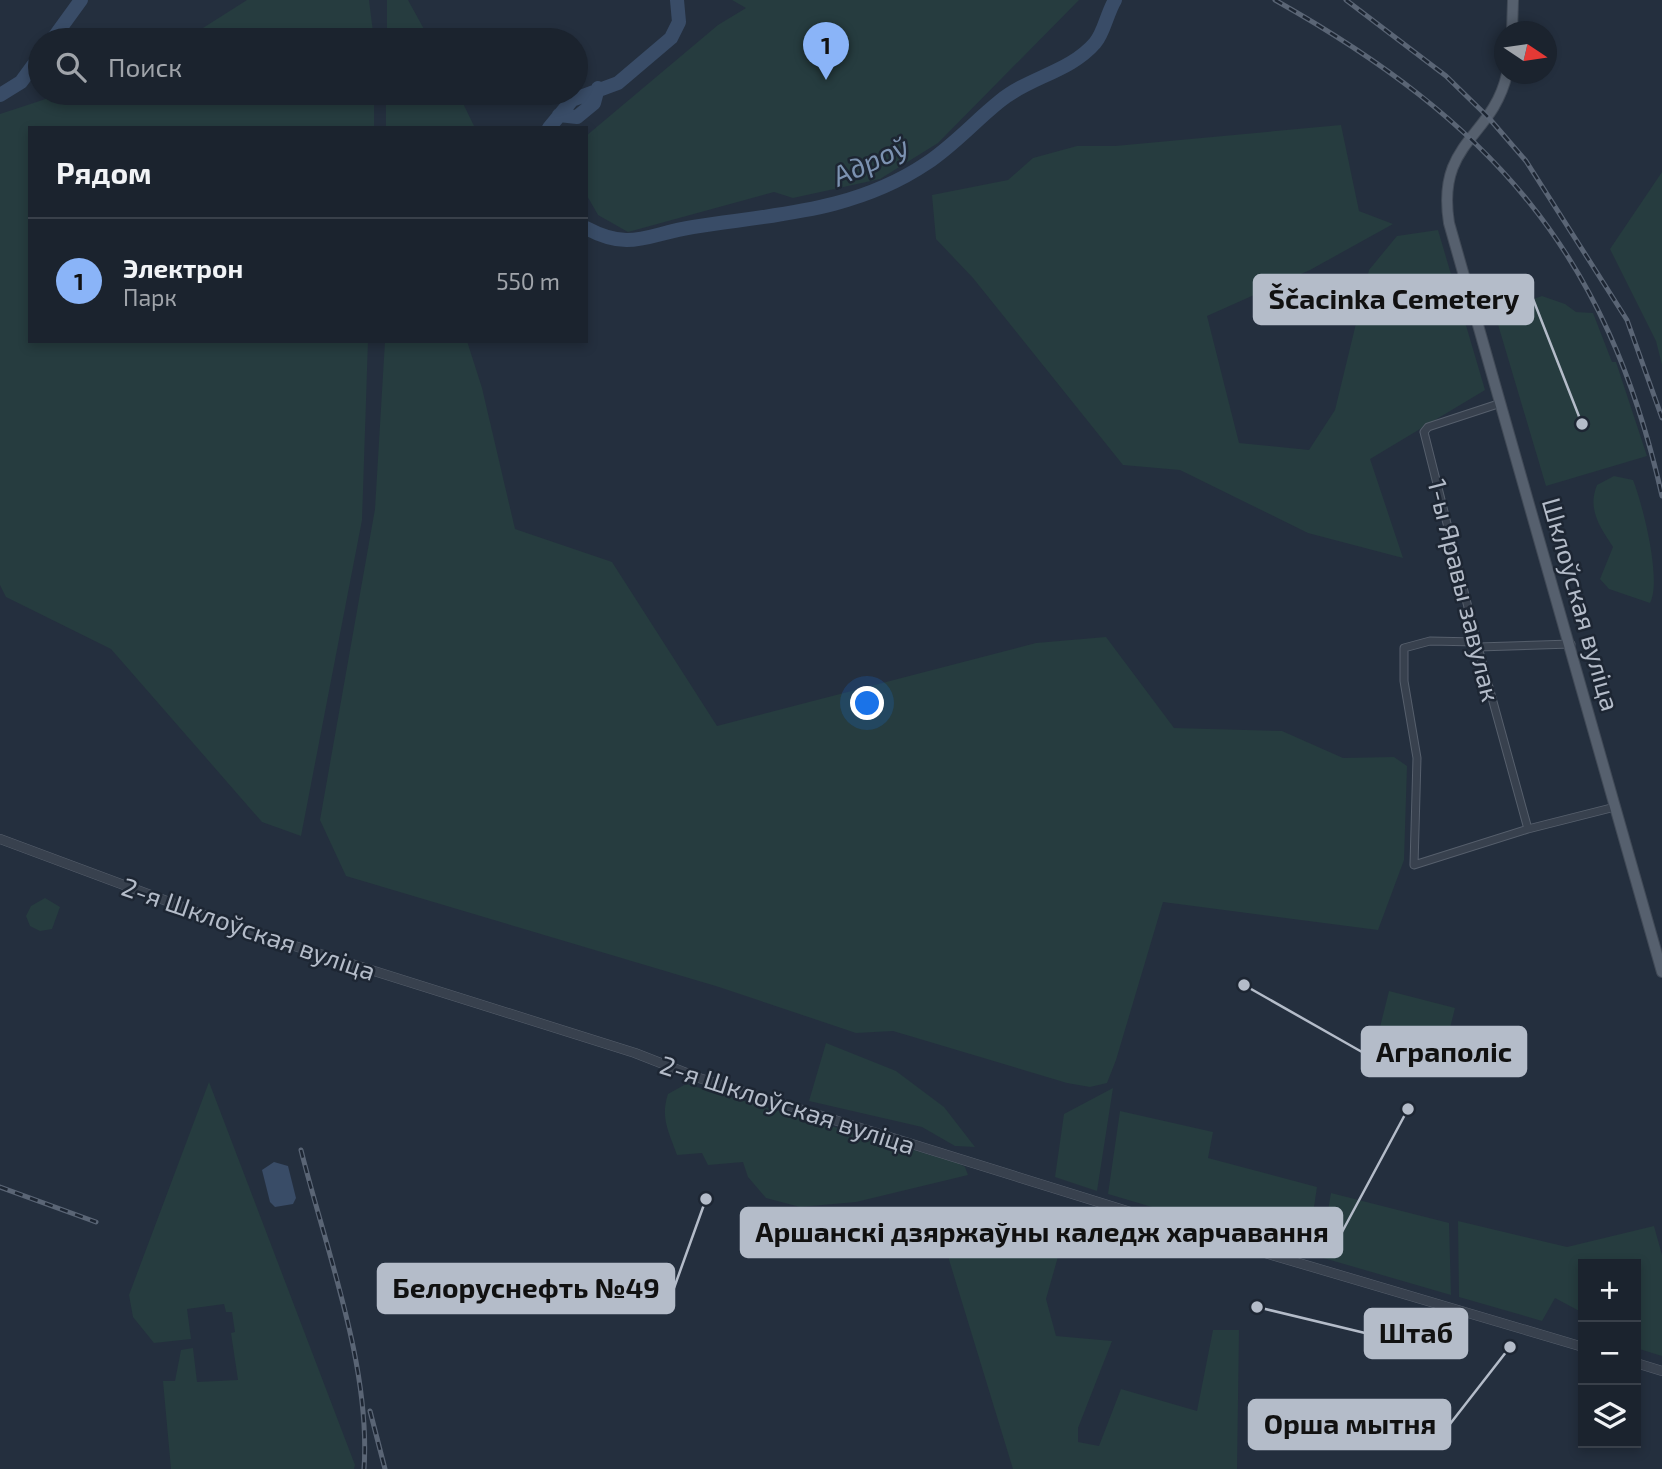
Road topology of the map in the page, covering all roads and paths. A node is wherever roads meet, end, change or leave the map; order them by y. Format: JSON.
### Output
{"nodes":[{"id":1,"x":1513,"y":0,"type":"edge"},
{"id":2,"x":1512,"y":21,"type":"edge"},
{"id":3,"x":1504,"y":84,"type":"edge"},
{"id":4,"x":1501,"y":402,"type":"junction"},
{"id":5,"x":1477,"y":644,"type":"junction"},
{"id":6,"x":1571,"y":644,"type":"junction"},
{"id":7,"x":1615,"y":807,"type":"junction"},
{"id":8,"x":1528,"y":829,"type":"junction"},
{"id":9,"x":0,"y":839,"type":"edge"},
{"id":10,"x":1662,"y":972,"type":"edge"},
{"id":11,"x":1578,"y":1346,"type":"edge"},
{"id":12,"x":1641,"y":1365,"type":"edge"},
{"id":13,"x":1662,"y":1371,"type":"edge"}],
"edges":[{"from":1,"to":2,"type":"main road"},
{"from":3,"to":4,"type":"main road","name":"Шклоўская вуліца"},
{"from":4,"to":5,"type":"street","name":"1-ы Яравы завулак"},
{"from":4,"to":6,"type":"main road","name":"Шклоўская вуліца"},
{"from":5,"to":6,"type":"street"},
{"from":5,"to":8,"type":"street","name":"1-ы Яравы завулак"},
{"from":5,"to":8,"type":"street"},
{"from":6,"to":7,"type":"main road","name":"Шклоўская вуліца"},
{"from":7,"to":8,"type":"street"},
{"from":7,"to":10,"type":"main road","name":"Шклоўская вуліца"},
{"from":9,"to":11,"type":"street","name":"2-я Шклоўская вуліца"},
{"from":12,"to":13,"type":"street"}]}
